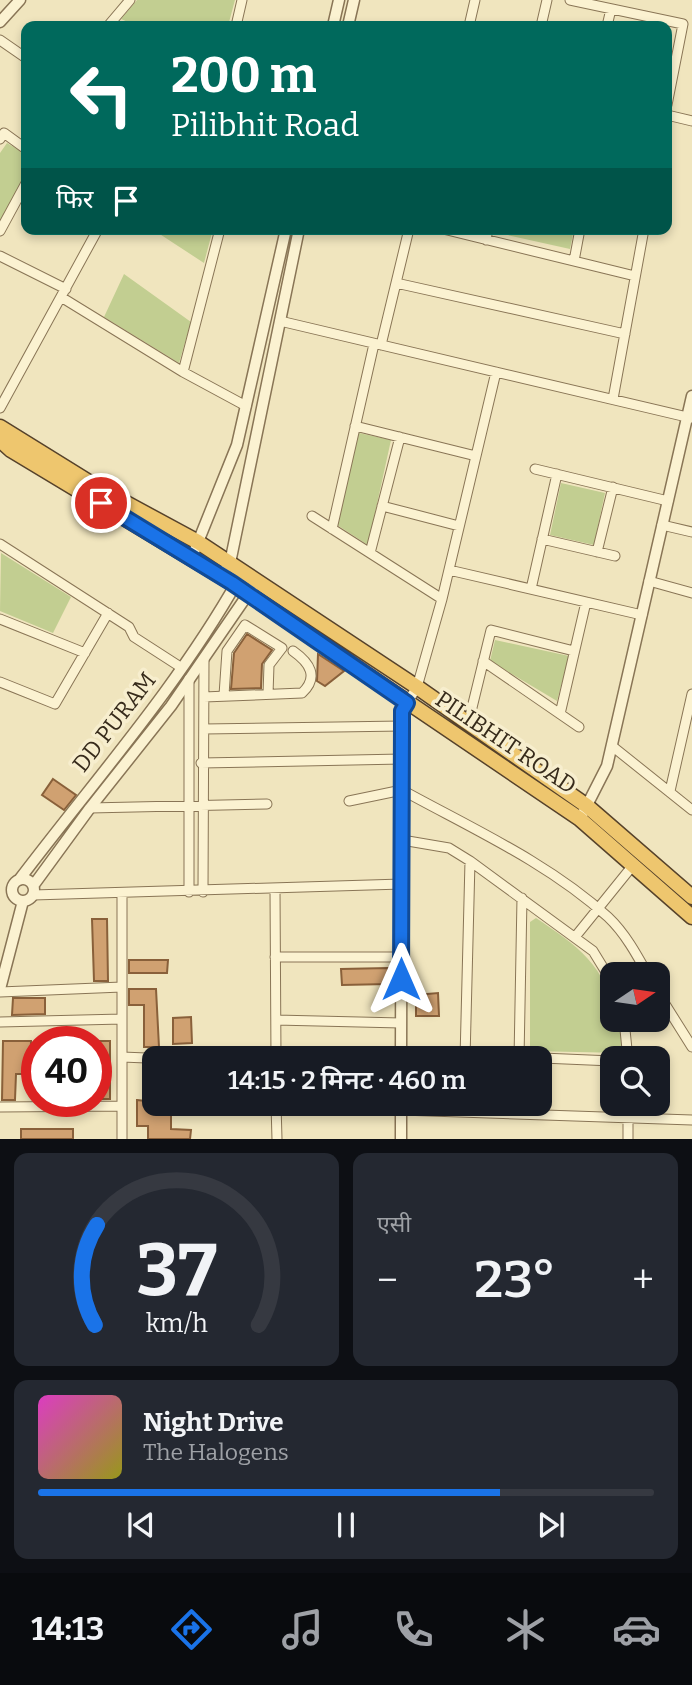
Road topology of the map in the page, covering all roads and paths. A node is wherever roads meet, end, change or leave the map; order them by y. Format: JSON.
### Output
{"nodes":[{"id":1,"x":20,"y":0,"type":"edge"},
{"id":2,"x":130,"y":0,"type":"edge"},
{"id":3,"x":242,"y":0,"type":"edge"},
{"id":4,"x":339,"y":0,"type":"edge"},
{"id":5,"x":354,"y":0,"type":"edge"},
{"id":6,"x":475,"y":0,"type":"edge"},
{"id":7,"x":547,"y":0,"type":"edge"},
{"id":8,"x":570,"y":0,"type":"edge"},
{"id":9,"x":611,"y":9,"type":"junction"},
{"id":10,"x":116,"y":21,"type":"edge"},
{"id":11,"x":237,"y":21,"type":"edge"},
{"id":12,"x":334,"y":21,"type":"edge"},
{"id":13,"x":349,"y":21,"type":"edge"},
{"id":14,"x":470,"y":21,"type":"edge"},
{"id":15,"x":542,"y":21,"type":"edge"},
{"id":16,"x":608,"y":21,"type":"edge"},
{"id":17,"x":669,"y":21,"type":"edge"},
{"id":18,"x":0,"y":22,"type":"edge"},
{"id":19,"x":672,"y":22,"type":"edge"},
{"id":20,"x":0,"y":40,"type":"edge"},
{"id":21,"x":21,"y":55,"type":"edge"},
{"id":22,"x":672,"y":80,"type":"edge"},
{"id":23,"x":672,"y":117,"type":"edge"},
{"id":24,"x":692,"y":121,"type":"edge"},
{"id":25,"x":0,"y":139,"type":"edge"},
{"id":26,"x":21,"y":145,"type":"edge"},
{"id":27,"x":21,"y":192,"type":"edge"},
{"id":28,"x":0,"y":231,"type":"edge"},
{"id":29,"x":95,"y":235,"type":"edge"},
{"id":30,"x":218,"y":235,"type":"edge"},
{"id":31,"x":285,"y":235,"type":"edge"},
{"id":32,"x":298,"y":235,"type":"edge"},
{"id":33,"x":408,"y":235,"type":"edge"},
{"id":34,"x":466,"y":235,"type":"edge"},
{"id":35,"x":487,"y":235,"type":"edge"},
{"id":36,"x":579,"y":235,"type":"edge"},
{"id":37,"x":643,"y":235,"type":"edge"},
{"id":38,"x":486,"y":240,"type":"junction"},
{"id":39,"x":0,"y":256,"type":"edge"},
{"id":40,"x":574,"y":261,"type":"junction"},
{"id":41,"x":635,"y":276,"type":"junction"},
{"id":42,"x":396,"y":283,"type":"junction"},
{"id":43,"x":63,"y":293,"type":"junction"},
{"id":44,"x":280,"y":321,"type":"junction"},
{"id":45,"x":625,"y":334,"type":"junction"},
{"id":46,"x":378,"y":344,"type":"junction"},
{"id":47,"x":183,"y":372,"type":"junction"},
{"id":48,"x":496,"y":372,"type":"junction"},
{"id":49,"x":692,"y":396,"type":"edge"},
{"id":50,"x":613,"y":399,"type":"junction"},
{"id":51,"x":246,"y":406,"type":"junction"},
{"id":52,"x":0,"y":408,"type":"edge"},
{"id":53,"x":690,"y":417,"type":"edge"},
{"id":54,"x":355,"y":426,"type":"junction"},
{"id":55,"x":0,"y":427,"type":"edge"},
{"id":56,"x":400,"y":437,"type":"junction"},
{"id":57,"x":0,"y":440,"type":"edge"},
{"id":58,"x":476,"y":456,"type":"junction"},
{"id":59,"x":535,"y":469,"type":"dead end"},
{"id":60,"x":557,"y":474,"type":"junction"},
{"id":61,"x":613,"y":487,"type":"junction"},
{"id":62,"x":668,"y":500,"type":"junction"},
{"id":63,"x":382,"y":506,"type":"junction"},
{"id":64,"x":312,"y":516,"type":"dead end"},
{"id":65,"x":662,"y":525,"type":"junction"},
{"id":66,"x":459,"y":526,"type":"junction"},
{"id":67,"x":332,"y":529,"type":"junction"},
{"id":68,"x":692,"y":533,"type":"edge"},
{"id":69,"x":542,"y":539,"type":"junction"},
{"id":70,"x":198,"y":542,"type":"junction"},
{"id":71,"x":0,"y":544,"type":"edge"},
{"id":72,"x":597,"y":552,"type":"junction"},
{"id":73,"x":370,"y":553,"type":"junction"},
{"id":74,"x":615,"y":556,"type":"dead end"},
{"id":75,"x":192,"y":557,"type":"junction"},
{"id":76,"x":236,"y":567,"type":"junction"},
{"id":77,"x":449,"y":570,"type":"junction"},
{"id":78,"x":221,"y":576,"type":"junction"},
{"id":79,"x":257,"y":581,"type":"junction"},
{"id":80,"x":649,"y":582,"type":"junction"},
{"id":81,"x":234,"y":585,"type":"junction"},
{"id":82,"x":531,"y":589,"type":"junction"},
{"id":83,"x":692,"y":593,"type":"edge"},
{"id":84,"x":247,"y":595,"type":"junction"},
{"id":85,"x":442,"y":599,"type":"junction"},
{"id":86,"x":586,"y":602,"type":"junction"},
{"id":87,"x":108,"y":613,"type":"junction"},
{"id":88,"x":642,"y":615,"type":"junction"},
{"id":89,"x":0,"y":618,"type":"edge"},
{"id":90,"x":293,"y":651,"type":"dead end"},
{"id":91,"x":574,"y":651,"type":"junction"},
{"id":92,"x":85,"y":653,"type":"junction"},
{"id":93,"x":204,"y":658,"type":"junction"},
{"id":94,"x":483,"y":661,"type":"junction"},
{"id":95,"x":182,"y":668,"type":"junction"},
{"id":96,"x":190,"y":680,"type":"junction"},
{"id":97,"x":0,"y":682,"type":"edge"},
{"id":98,"x":417,"y":687,"type":"junction"},
{"id":99,"x":268,"y":694,"type":"junction"},
{"id":100,"x":692,"y":694,"type":"edge"},
{"id":101,"x":224,"y":695,"type":"junction"},
{"id":102,"x":204,"y":696,"type":"junction"},
{"id":103,"x":407,"y":703,"type":"junction"},
{"id":104,"x":560,"y":714,"type":"junction"},
{"id":105,"x":468,"y":723,"type":"junction"},
{"id":106,"x":402,"y":726,"type":"junction"},
{"id":107,"x":579,"y":727,"type":"dead end"},
{"id":108,"x":204,"y":729,"type":"junction"},
{"id":109,"x":612,"y":746,"type":"junction"},
{"id":110,"x":402,"y":759,"type":"junction"},
{"id":111,"x":190,"y":763,"type":"junction"},
{"id":112,"x":203,"y":763,"type":"junction"},
{"id":113,"x":402,"y":790,"type":"junction"},
{"id":114,"x":670,"y":792,"type":"junction"},
{"id":115,"x":349,"y":801,"type":"dead end"},
{"id":116,"x":203,"y":804,"type":"junction"},
{"id":117,"x":267,"y":804,"type":"dead end"},
{"id":118,"x":190,"y":805,"type":"junction"},
{"id":119,"x":90,"y":808,"type":"junction"},
{"id":120,"x":692,"y":810,"type":"edge"},
{"id":121,"x":583,"y":813,"type":"junction"},
{"id":122,"x":402,"y":840,"type":"junction"},
{"id":123,"x":470,"y":861,"type":"junction"},
{"id":124,"x":634,"y":864,"type":"junction"},
{"id":125,"x":0,"y":881,"type":"edge"},
{"id":126,"x":16,"y":883,"type":"junction"},
{"id":127,"x":401,"y":884,"type":"junction"},
{"id":128,"x":275,"y":889,"type":"junction"},
{"id":129,"x":33,"y":890,"type":"junction"},
{"id":130,"x":190,"y":892,"type":"junction"},
{"id":131,"x":202,"y":892,"type":"junction"},
{"id":132,"x":122,"y":895,"type":"junction"},
{"id":133,"x":692,"y":897,"type":"edge"},
{"id":134,"x":522,"y":898,"type":"junction"},
{"id":135,"x":23,"y":901,"type":"junction"},
{"id":136,"x":597,"y":909,"type":"junction"},
{"id":137,"x":692,"y":917,"type":"edge"},
{"id":138,"x":575,"y":937,"type":"junction"},
{"id":139,"x":275,"y":957,"type":"junction"},
{"id":140,"x":401,"y":957,"type":"junction"},
{"id":141,"x":600,"y":962,"type":"edge"},
{"id":142,"x":641,"y":962,"type":"edge"},
{"id":143,"x":122,"y":987,"type":"junction"},
{"id":144,"x":0,"y":991,"type":"edge"},
{"id":145,"x":670,"y":1012,"type":"edge"},
{"id":146,"x":122,"y":1019,"type":"junction"},
{"id":147,"x":276,"y":1020,"type":"junction"},
{"id":148,"x":0,"y":1023,"type":"edge"},
{"id":149,"x":401,"y":1023,"type":"junction"},
{"id":150,"x":276,"y":1046,"type":"edge"},
{"id":151,"x":401,"y":1046,"type":"edge"},
{"id":152,"x":465,"y":1046,"type":"edge"},
{"id":153,"x":519,"y":1046,"type":"edge"},
{"id":154,"x":692,"y":1048,"type":"edge"},
{"id":155,"x":122,"y":1057,"type":"junction"},
{"id":156,"x":142,"y":1058,"type":"edge"},
{"id":157,"x":552,"y":1059,"type":"edge"},
{"id":158,"x":600,"y":1061,"type":"edge"},
{"id":159,"x":122,"y":1105,"type":"junction"},
{"id":160,"x":0,"y":1107,"type":"edge"},
{"id":161,"x":552,"y":1112,"type":"edge"},
{"id":162,"x":276,"y":1116,"type":"edge"},
{"id":163,"x":401,"y":1116,"type":"edge"},
{"id":164,"x":628,"y":1118,"type":"junction"},
{"id":165,"x":692,"y":1120,"type":"edge"},
{"id":166,"x":122,"y":1139,"type":"edge"},
{"id":167,"x":276,"y":1139,"type":"edge"},
{"id":168,"x":401,"y":1139,"type":"edge"},
{"id":169,"x":628,"y":1139,"type":"edge"}],
"edges":[{"from":1,"to":18,"type":"street"},
{"from":2,"to":10,"type":"street"},
{"from":3,"to":11,"type":"street"},
{"from":4,"to":12,"type":"street"},
{"from":5,"to":13,"type":"street"},
{"from":6,"to":14,"type":"street"},
{"from":7,"to":15,"type":"street"},
{"from":8,"to":9,"type":"street"},
{"from":9,"to":16,"type":"street"},
{"from":9,"to":17,"type":"street"},
{"from":19,"to":22,"type":"street"},
{"from":20,"to":21,"type":"street"},
{"from":23,"to":24,"type":"street"},
{"from":25,"to":26,"type":"street"},
{"from":27,"to":28,"type":"street"},
{"from":29,"to":43,"type":"street"},
{"from":30,"to":47,"type":"street"},
{"from":31,"to":51,"type":"street"},
{"from":32,"to":44,"type":"street"},
{"from":33,"to":42,"type":"street"},
{"from":34,"to":38,"type":"street"},
{"from":35,"to":38,"type":"street"},
{"from":36,"to":40,"type":"street"},
{"from":37,"to":41,"type":"street"},
{"from":38,"to":40,"type":"street"},
{"from":39,"to":43,"type":"street"},
{"from":40,"to":41,"type":"street"},
{"from":41,"to":45,"type":"street"},
{"from":42,"to":45,"type":"street"},
{"from":42,"to":46,"type":"street"},
{"from":43,"to":47,"type":"street"},
{"from":43,"to":52,"type":"street"},
{"from":44,"to":46,"type":"street"},
{"from":44,"to":76,"type":"street"},
{"from":45,"to":50,"type":"street"},
{"from":46,"to":48,"type":"street"},
{"from":46,"to":54,"type":"street"},
{"from":47,"to":51,"type":"street"},
{"from":48,"to":50,"type":"street"},
{"from":48,"to":58,"type":"street"},
{"from":49,"to":53,"type":"street"},
{"from":50,"to":53,"type":"street"},
{"from":51,"to":70,"type":"street"},
{"from":53,"to":62,"type":"street"},
{"from":54,"to":56,"type":"street"},
{"from":54,"to":67,"type":"street"},
{"from":55,"to":70,"type":"highway"},
{"from":56,"to":58,"type":"street"},
{"from":56,"to":63,"type":"street"},
{"from":57,"to":75,"type":"highway","name":"PILIBHIT ROAD"},
{"from":58,"to":66,"type":"street"},
{"from":59,"to":60,"type":"street"},
{"from":60,"to":61,"type":"street"},
{"from":60,"to":69,"type":"street"},
{"from":61,"to":62,"type":"street"},
{"from":61,"to":72,"type":"street"},
{"from":62,"to":65,"type":"street"},
{"from":63,"to":66,"type":"street"},
{"from":63,"to":73,"type":"street"},
{"from":64,"to":67,"type":"street"},
{"from":65,"to":68,"type":"street"},
{"from":65,"to":80,"type":"street"},
{"from":66,"to":77,"type":"street"},
{"from":67,"to":73,"type":"street"},
{"from":69,"to":72,"type":"street"},
{"from":69,"to":82,"type":"street"},
{"from":70,"to":75,"type":"street"},
{"from":70,"to":76,"type":"highway"},
{"from":71,"to":87,"type":"street"},
{"from":72,"to":74,"type":"street"},
{"from":73,"to":85,"type":"street"},
{"from":75,"to":78,"type":"highway","name":"PILIBHIT ROAD"},
{"from":76,"to":78,"type":"street"},
{"from":76,"to":79,"type":"highway"},
{"from":76,"to":81,"type":"street","name":"DD PURAM"},
{"from":77,"to":82,"type":"street"},
{"from":77,"to":85,"type":"street"},
{"from":78,"to":81,"type":"highway","name":"PILIBHIT ROAD"},
{"from":79,"to":84,"type":"street","name":"DD PURAM"},
{"from":79,"to":98,"type":"highway"},
{"from":80,"to":83,"type":"street"},
{"from":80,"to":88,"type":"street"},
{"from":81,"to":84,"type":"highway","name":"PILIBHIT ROAD"},
{"from":81,"to":95,"type":"street","name":"DD PURAM"},
{"from":82,"to":86,"type":"street"},
{"from":84,"to":93,"type":"street","name":"DD PURAM"},
{"from":84,"to":103,"type":"highway","name":"PILIBHIT ROAD"},
{"from":85,"to":98,"type":"street"},
{"from":86,"to":88,"type":"street"},
{"from":86,"to":91,"type":"street"},
{"from":87,"to":92,"type":"street"},
{"from":87,"to":95,"type":"street"},
{"from":88,"to":109,"type":"street"},
{"from":89,"to":92,"type":"street"},
{"from":90,"to":99,"type":"street"},
{"from":91,"to":94,"type":"street"},
{"from":91,"to":104,"type":"street"},
{"from":92,"to":97,"type":"street"},
{"from":93,"to":96,"type":"street","name":"DD PURAM"},
{"from":93,"to":102,"type":"street"},
{"from":94,"to":104,"type":"street"},
{"from":94,"to":105,"type":"street"},
{"from":95,"to":126,"type":"street","name":"DD PURAM"},
{"from":96,"to":111,"type":"street"},
{"from":96,"to":119,"type":"street","name":"DD PURAM"},
{"from":98,"to":103,"type":"street"},
{"from":98,"to":105,"type":"highway"},
{"from":99,"to":101,"type":"street"},
{"from":99,"to":101,"type":"street"},
{"from":100,"to":114,"type":"street"},
{"from":101,"to":102,"type":"street"},
{"from":102,"to":108,"type":"street"},
{"from":103,"to":106,"type":"street"},
{"from":103,"to":121,"type":"highway","name":"PILIBHIT ROAD"},
{"from":104,"to":107,"type":"street"},
{"from":105,"to":121,"type":"highway"},
{"from":106,"to":108,"type":"street"},
{"from":106,"to":110,"type":"street"},
{"from":108,"to":112,"type":"street"},
{"from":109,"to":114,"type":"street"},
{"from":109,"to":121,"type":"street"},
{"from":110,"to":112,"type":"street"},
{"from":110,"to":113,"type":"street"},
{"from":111,"to":112,"type":"street"},
{"from":111,"to":118,"type":"street"},
{"from":112,"to":116,"type":"street"},
{"from":113,"to":115,"type":"street"},
{"from":113,"to":122,"type":"street"},
{"from":113,"to":136,"type":"street"},
{"from":114,"to":120,"type":"street"},
{"from":116,"to":117,"type":"street"},
{"from":116,"to":118,"type":"street"},
{"from":116,"to":131,"type":"street"},
{"from":118,"to":119,"type":"street"},
{"from":118,"to":130,"type":"street"},
{"from":119,"to":129,"type":"street","name":"DD PURAM"},
{"from":121,"to":124,"type":"highway","name":"PILIBHIT ROAD"},
{"from":121,"to":133,"type":"highway"},
{"from":122,"to":123,"type":"street"},
{"from":122,"to":127,"type":"street"},
{"from":123,"to":134,"type":"street"},
{"from":123,"to":152,"type":"street"},
{"from":124,"to":136,"type":"street"},
{"from":124,"to":137,"type":"highway","name":"PILIBHIT ROAD"},
{"from":125,"to":126,"type":"street"},
{"from":126,"to":129,"type":"street"},
{"from":126,"to":135,"type":"street"},
{"from":127,"to":128,"type":"street"},
{"from":127,"to":140,"type":"street"},
{"from":128,"to":131,"type":"street"},
{"from":128,"to":139,"type":"street"},
{"from":129,"to":132,"type":"street"},
{"from":129,"to":135,"type":"street"},
{"from":130,"to":131,"type":"street"},
{"from":130,"to":132,"type":"street"},
{"from":132,"to":143,"type":"street"},
{"from":134,"to":138,"type":"street"},
{"from":134,"to":153,"type":"street"},
{"from":135,"to":144,"type":"street"},
{"from":136,"to":138,"type":"street"},
{"from":136,"to":142,"type":"street"},
{"from":138,"to":141,"type":"street"},
{"from":139,"to":140,"type":"street"},
{"from":139,"to":147,"type":"street"},
{"from":140,"to":149,"type":"street"},
{"from":143,"to":144,"type":"street"},
{"from":143,"to":146,"type":"street"},
{"from":145,"to":154,"type":"street"},
{"from":146,"to":148,"type":"street"},
{"from":146,"to":155,"type":"street"},
{"from":147,"to":149,"type":"street"},
{"from":147,"to":150,"type":"street"},
{"from":149,"to":151,"type":"street"},
{"from":155,"to":156,"type":"street"},
{"from":155,"to":159,"type":"street"},
{"from":157,"to":158,"type":"street"},
{"from":159,"to":160,"type":"street"},
{"from":159,"to":166,"type":"street"},
{"from":161,"to":164,"type":"street"},
{"from":162,"to":167,"type":"street"},
{"from":163,"to":168,"type":"street"},
{"from":164,"to":165,"type":"street"},
{"from":164,"to":169,"type":"street"}]}
